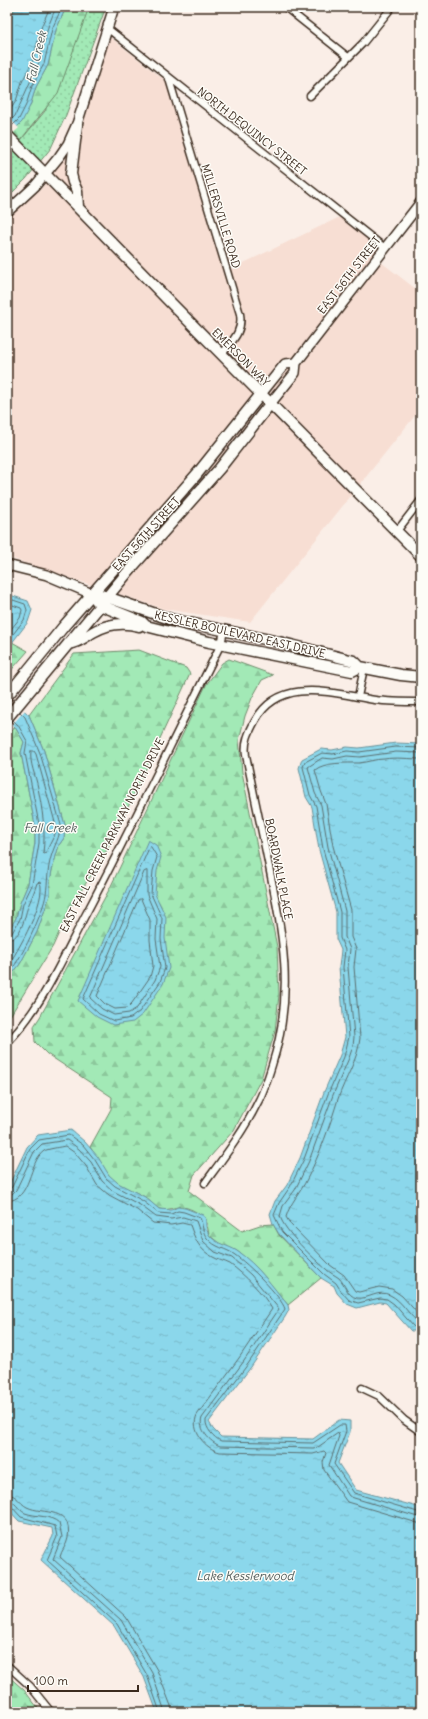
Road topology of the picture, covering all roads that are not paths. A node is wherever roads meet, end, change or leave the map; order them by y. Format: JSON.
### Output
{"nodes":[{"id":1,"x":114,"y":7,"type":"edge"},
{"id":2,"x":285,"y":7,"type":"edge"},
{"id":3,"x":392,"y":7,"type":"edge"},
{"id":4,"x":107,"y":28,"type":"junction"},
{"id":5,"x":348,"y":57,"type":"junction"},
{"id":6,"x":169,"y":79,"type":"junction"},
{"id":7,"x":310,"y":96,"type":"dead end"},
{"id":8,"x":77,"y":125,"type":"junction"},
{"id":9,"x":7,"y":135,"type":"edge"},
{"id":10,"x":45,"y":174,"type":"junction"},
{"id":11,"x":421,"y":202,"type":"edge"},
{"id":12,"x":78,"y":207,"type":"junction"},
{"id":13,"x":7,"y":212,"type":"edge"},
{"id":14,"x":385,"y":248,"type":"junction"},
{"id":15,"x":222,"y":354,"type":"junction"},
{"id":16,"x":296,"y":363,"type":"junction"},
{"id":17,"x":261,"y":394,"type":"junction"},
{"id":18,"x":270,"y":404,"type":"junction"},
{"id":19,"x":421,"y":500,"type":"edge"},
{"id":20,"x":397,"y":530,"type":"junction"},
{"id":21,"x":421,"y":556,"type":"edge"},
{"id":22,"x":7,"y":565,"type":"edge"},
{"id":23,"x":92,"y":594,"type":"junction"},
{"id":24,"x":107,"y":596,"type":"junction"},
{"id":25,"x":100,"y":605,"type":"junction"},
{"id":26,"x":146,"y":626,"type":"junction"},
{"id":27,"x":224,"y":631,"type":"junction"},
{"id":28,"x":68,"y":644,"type":"junction"},
{"id":29,"x":221,"y":644,"type":"junction"},
{"id":30,"x":362,"y":668,"type":"junction"},
{"id":31,"x":421,"y":677,"type":"edge"},
{"id":32,"x":7,"y":696,"type":"edge"},
{"id":33,"x":358,"y":697,"type":"junction"},
{"id":34,"x":421,"y":702,"type":"edge"},
{"id":35,"x":7,"y":718,"type":"edge"},
{"id":36,"x":7,"y":1043,"type":"edge"},
{"id":37,"x":205,"y":1183,"type":"dead end"},
{"id":38,"x":362,"y":1388,"type":"dead end"},
{"id":39,"x":421,"y":1432,"type":"edge"},
{"id":40,"x":7,"y":1665,"type":"edge"},
{"id":41,"x":51,"y":1712,"type":"edge"}],
"edges":[{"from":1,"to":4,"type":"main road"},
{"from":2,"to":5,"type":"street"},
{"from":3,"to":5,"type":"street"},
{"from":4,"to":6,"type":"street","name":"NORTH DEQUINCY STREET"},
{"from":4,"to":8,"type":"main road"},
{"from":5,"to":7,"type":"street"},
{"from":6,"to":14,"type":"street","name":"NORTH DEQUINCY STREET"},
{"from":6,"to":15,"type":"street","name":"MILLERSVILLE ROAD"},
{"from":8,"to":10,"type":"main road"},
{"from":8,"to":12,"type":"main road"},
{"from":9,"to":10,"type":"main road","name":"EMERSON WAY"},
{"from":10,"to":12,"type":"main road","name":"EMERSON WAY"},
{"from":10,"to":13,"type":"main road"},
{"from":11,"to":14,"type":"main road","name":"EAST 56TH STREET"},
{"from":12,"to":15,"type":"main road","name":"EMERSON WAY"},
{"from":14,"to":16,"type":"main road","name":"EAST 56TH STREET"},
{"from":15,"to":17,"type":"main road","name":"EMERSON WAY"},
{"from":16,"to":17,"type":"main road","name":"EAST 56TH STREET"},
{"from":16,"to":18,"type":"main road","name":"EAST 56TH STREET"},
{"from":17,"to":18,"type":"main road","name":"EMERSON WAY"},
{"from":17,"to":23,"type":"main road","name":"EAST 56TH STREET"},
{"from":18,"to":20,"type":"main road","name":"EMERSON WAY"},
{"from":18,"to":24,"type":"main road","name":"EAST 56TH STREET"},
{"from":19,"to":20,"type":"street"},
{"from":20,"to":21,"type":"main road","name":"EMERSON WAY"},
{"from":22,"to":23,"type":"main road"},
{"from":23,"to":24,"type":"main road","name":"KESSLER BOULEVARD EAST DRIVE"},
{"from":23,"to":25,"type":"main road"},
{"from":23,"to":32,"type":"main road","name":"EAST 56TH STREET"},
{"from":24,"to":25,"type":"main road","name":"EAST 56TH STREET"},
{"from":24,"to":27,"type":"main road","name":"KESSLER BOULEVARD EAST DRIVE"},
{"from":25,"to":26,"type":"main road","name":"KESSLER BOULEVARD EAST DRIVE"},
{"from":25,"to":28,"type":"main road","name":"EAST 56TH STREET"},
{"from":26,"to":28,"type":"main road"},
{"from":26,"to":29,"type":"main road","name":"KESSLER BOULEVARD EAST DRIVE"},
{"from":27,"to":29,"type":"street","name":"EAST FALL CREEK PARKWAY NORTH DRIVE"},
{"from":27,"to":30,"type":"main road","name":"KESSLER BOULEVARD EAST DRIVE"},
{"from":28,"to":35,"type":"main road","name":"EAST 56TH STREET"},
{"from":29,"to":30,"type":"main road","name":"KESSLER BOULEVARD EAST DRIVE"},
{"from":29,"to":36,"type":"street","name":"EAST FALL CREEK PARKWAY NORTH DRIVE"},
{"from":30,"to":31,"type":"main road","name":"KESSLER BOULEVARD EAST DRIVE"},
{"from":30,"to":33,"type":"street"},
{"from":33,"to":34,"type":"street","name":"BOARDWALK PLACE"},
{"from":33,"to":37,"type":"street","name":"BOARDWALK PLACE"},
{"from":38,"to":39,"type":"street"},
{"from":40,"to":41,"type":"street"}]}
